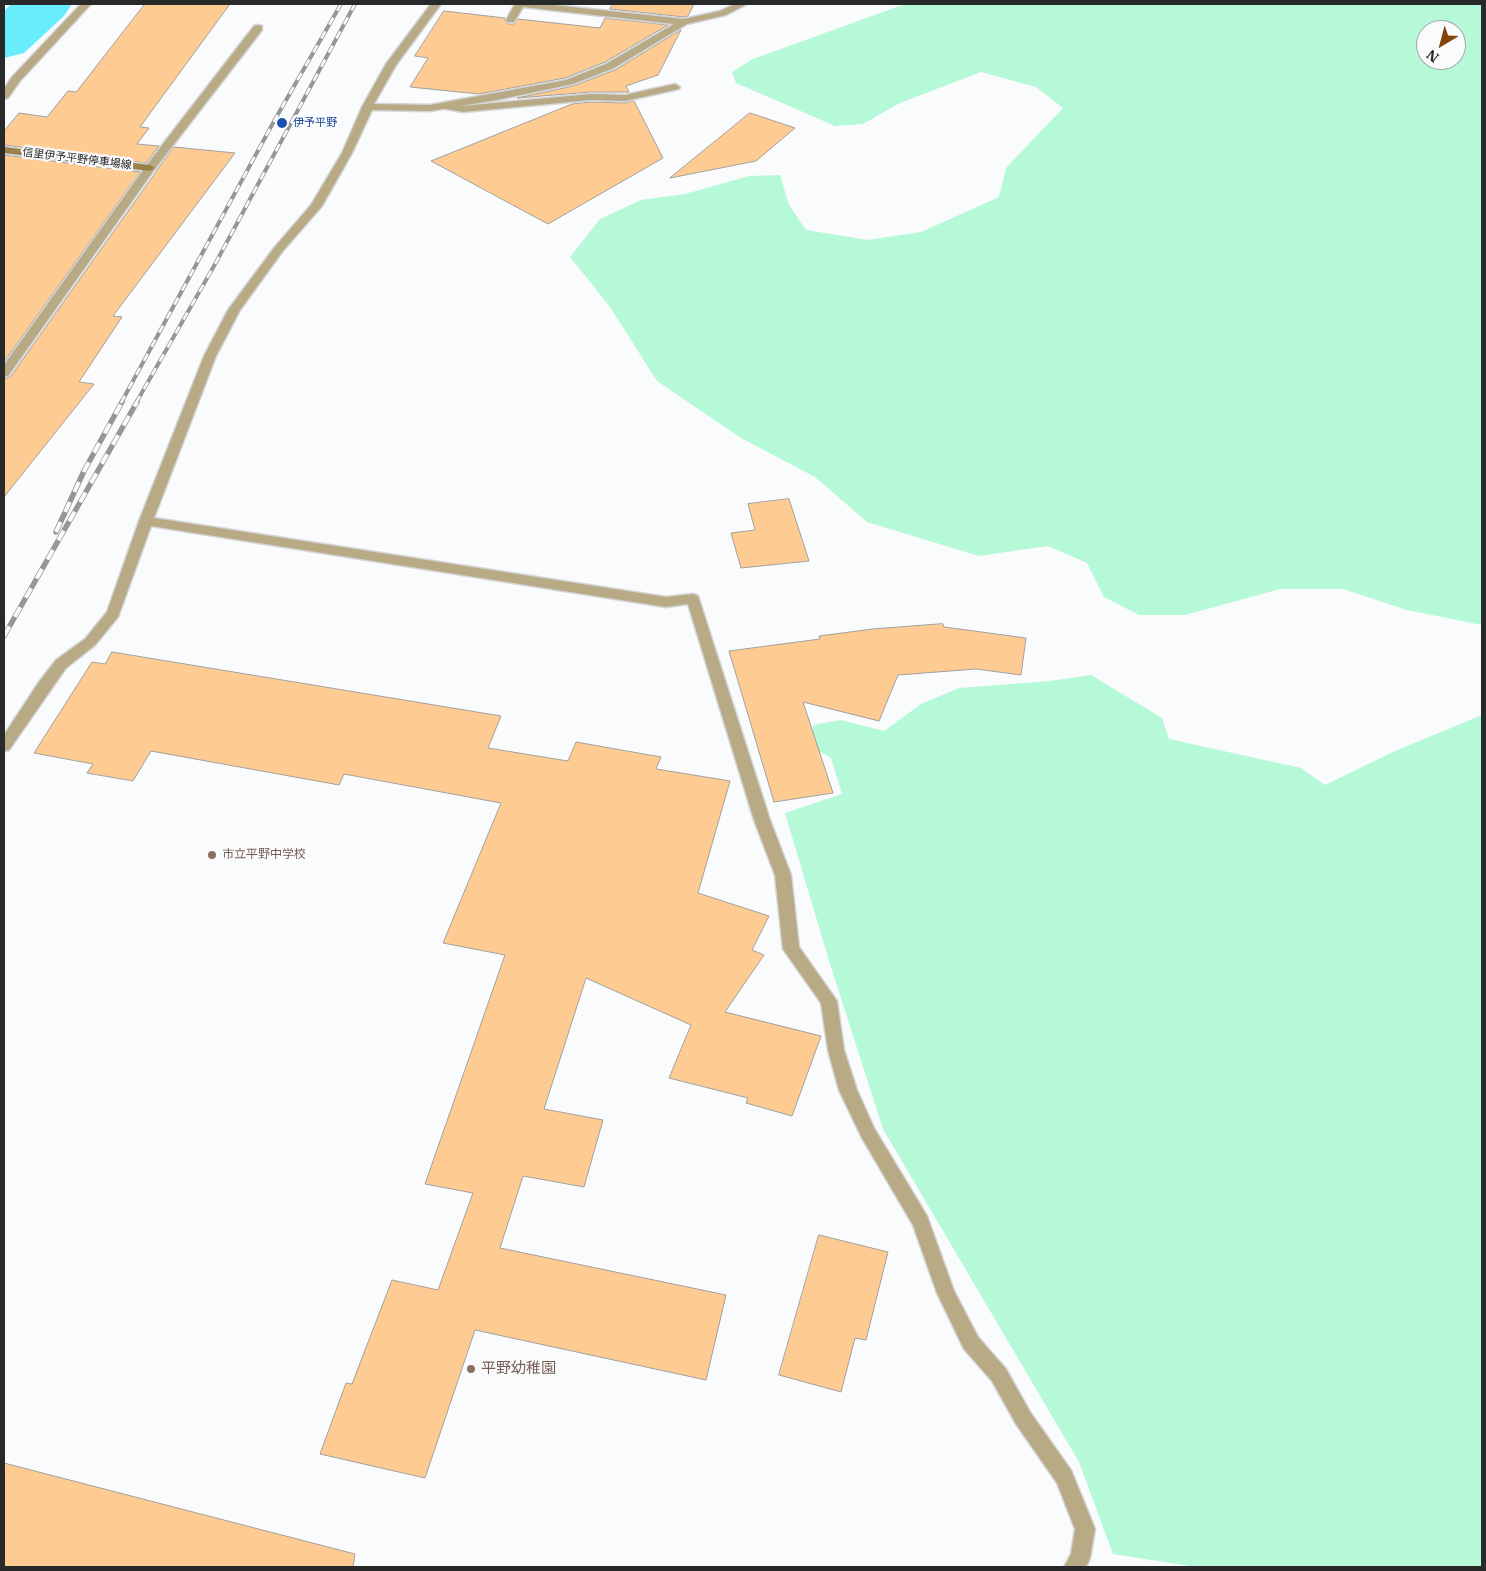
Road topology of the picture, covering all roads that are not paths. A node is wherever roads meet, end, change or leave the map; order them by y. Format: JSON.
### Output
{"nodes":[{"id":1,"x":86,"y":4,"type":"edge"},
{"id":2,"x":436,"y":4,"type":"edge"},
{"id":3,"x":742,"y":4,"type":"edge"},
{"id":4,"x":511,"y":20,"type":"dead end"},
{"id":5,"x":684,"y":22,"type":"junction"},
{"id":6,"x":258,"y":28,"type":"dead end"},
{"id":7,"x":675,"y":87,"type":"dead end"},
{"id":8,"x":4,"y":96,"type":"edge"},
{"id":9,"x":445,"y":106,"type":"junction"},
{"id":10,"x":368,"y":107,"type":"junction"},
{"id":11,"x":4,"y":150,"type":"edge"},
{"id":12,"x":150,"y":168,"type":"junction"},
{"id":13,"x":4,"y":373,"type":"edge"},
{"id":14,"x":146,"y":521,"type":"junction"},
{"id":15,"x":4,"y":746,"type":"edge"},
{"id":16,"x":1074,"y":1567,"type":"edge"}],
"edges":[{"from":1,"to":8,"type":"street"},
{"from":2,"to":10,"type":"street"},
{"from":3,"to":5,"type":"street"},
{"from":4,"to":5,"type":"street"},
{"from":5,"to":9,"type":"street"},
{"from":6,"to":12,"type":"street"},
{"from":7,"to":9,"type":"street"},
{"from":9,"to":10,"type":"street"},
{"from":10,"to":14,"type":"street"},
{"from":11,"to":12,"type":"main road","name":"信里伊予平野停車場線"},
{"from":12,"to":13,"type":"street"},
{"from":14,"to":15,"type":"street"},
{"from":14,"to":16,"type":"street"}]}
